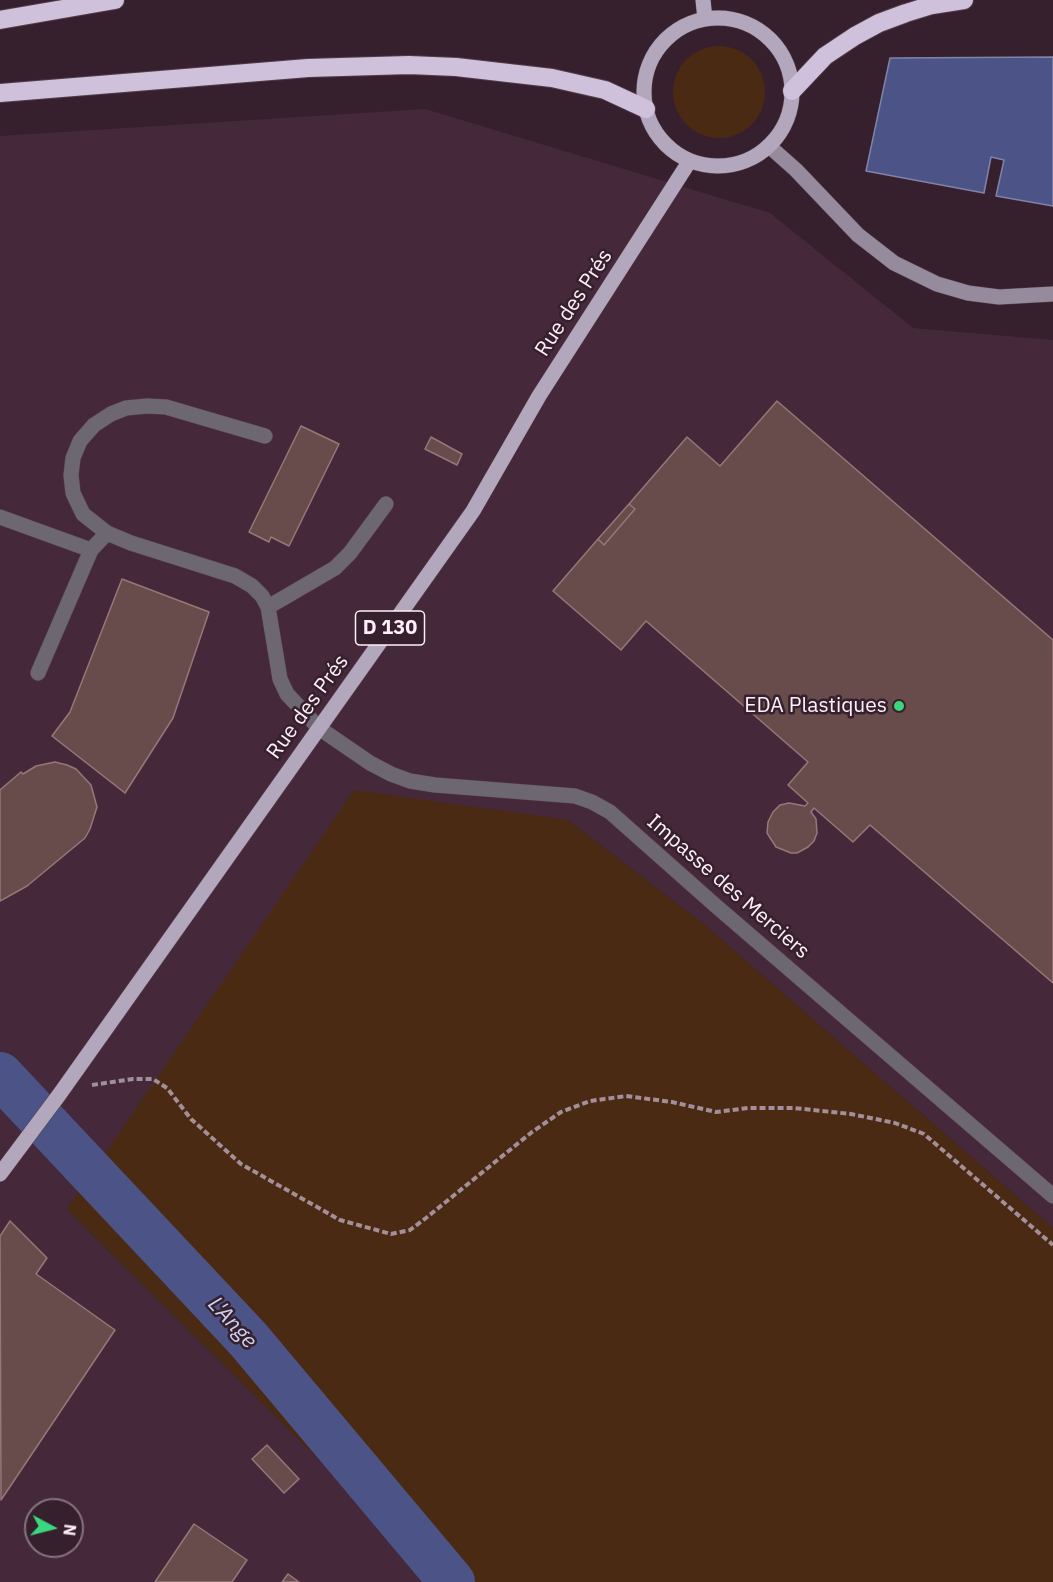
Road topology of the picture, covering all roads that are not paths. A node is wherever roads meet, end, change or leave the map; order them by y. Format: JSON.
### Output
{"nodes":[{"id":1,"x":116,"y":0,"type":"edge"},
{"id":2,"x":703,"y":0,"type":"edge"},
{"id":3,"x":964,"y":0,"type":"edge"},
{"id":4,"x":705,"y":19,"type":"junction"},
{"id":5,"x":0,"y":20,"type":"edge"},
{"id":6,"x":792,"y":91,"type":"junction"},
{"id":7,"x":0,"y":93,"type":"edge"},
{"id":8,"x":646,"y":109,"type":"junction"},
{"id":9,"x":769,"y":146,"type":"junction"},
{"id":10,"x":689,"y":162,"type":"junction"},
{"id":11,"x":1053,"y":294,"type":"edge"},
{"id":12,"x":265,"y":436,"type":"dead end"},
{"id":13,"x":386,"y":504,"type":"dead end"},
{"id":14,"x":0,"y":517,"type":"edge"},
{"id":15,"x":107,"y":533,"type":"junction"},
{"id":16,"x":91,"y":550,"type":"junction"},
{"id":17,"x":268,"y":607,"type":"junction"},
{"id":18,"x":38,"y":673,"type":"dead end"},
{"id":19,"x":319,"y":728,"type":"junction"},
{"id":20,"x":0,"y":1174,"type":"edge"},
{"id":21,"x":1053,"y":1196,"type":"edge"}],
"edges":[{"from":1,"to":5,"type":"highway"},
{"from":2,"to":4,"type":"main road"},
{"from":3,"to":6,"type":"highway"},
{"from":4,"to":6,"type":"main road"},
{"from":4,"to":8,"type":"main road"},
{"from":6,"to":9,"type":"main road"},
{"from":7,"to":8,"type":"highway"},
{"from":8,"to":10,"type":"main road"},
{"from":9,"to":10,"type":"main road"},
{"from":9,"to":11,"type":"main road"},
{"from":10,"to":19,"type":"main road","name":"Rue des Prés","number":"D 130"},
{"from":12,"to":15,"type":"street"},
{"from":13,"to":17,"type":"street"},
{"from":14,"to":16,"type":"street"},
{"from":15,"to":16,"type":"street"},
{"from":15,"to":17,"type":"street"},
{"from":16,"to":18,"type":"street"},
{"from":17,"to":19,"type":"street","name":"Impasse des Merciers"},
{"from":19,"to":20,"type":"main road","name":"Rue des Prés","number":"D 130"},
{"from":19,"to":21,"type":"street","name":"Impasse des Merciers"}]}
